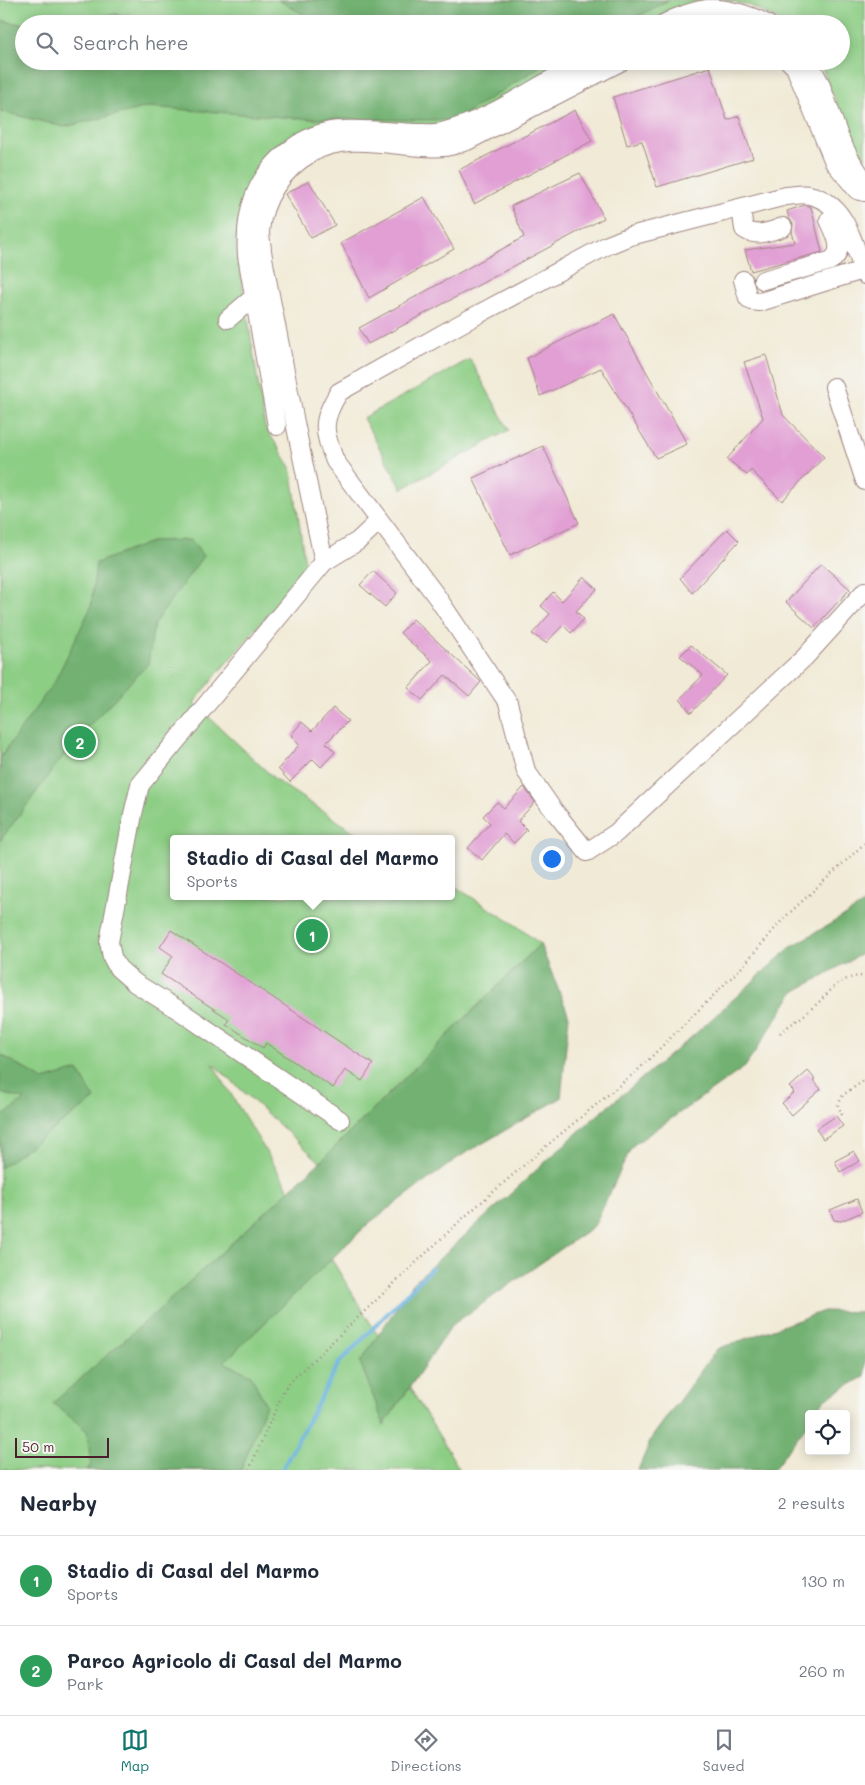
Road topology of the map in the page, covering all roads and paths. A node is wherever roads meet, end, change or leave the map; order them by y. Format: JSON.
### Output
{"nodes":[{"id":1,"x":686,"y":15,"type":"edge"},
{"id":2,"x":746,"y":15,"type":"edge"},
{"id":3,"x":569,"y":70,"type":"edge"},
{"id":4,"x":604,"y":70,"type":"edge"},
{"id":5,"x":796,"y":70,"type":"edge"},
{"id":6,"x":813,"y":70,"type":"edge"},
{"id":7,"x":865,"y":182,"type":"edge"},
{"id":8,"x":865,"y":192,"type":"edge"},
{"id":9,"x":741,"y":208,"type":"junction"},
{"id":10,"x":829,"y":220,"type":"dead end"},
{"id":11,"x":784,"y":227,"type":"dead end"},
{"id":12,"x":806,"y":268,"type":"junction"},
{"id":13,"x":864,"y":272,"type":"edge"},
{"id":14,"x":743,"y":280,"type":"dead end"},
{"id":15,"x":763,"y":280,"type":"dead end"},
{"id":16,"x":812,"y":286,"type":"junction"},
{"id":17,"x":255,"y":296,"type":"junction"},
{"id":18,"x":228,"y":319,"type":"dead end"},
{"id":19,"x":834,"y":387,"type":"dead end"},
{"id":20,"x":277,"y":426,"type":"dead end"},
{"id":21,"x":865,"y":482,"type":"edge"},
{"id":22,"x":379,"y":521,"type":"junction"},
{"id":23,"x":324,"y":562,"type":"junction"},
{"id":24,"x":865,"y":590,"type":"edge"},
{"id":25,"x":865,"y":843,"type":"edge"},
{"id":26,"x":865,"y":976,"type":"edge"},
{"id":27,"x":780,"y":1032,"type":"dead end"},
{"id":28,"x":865,"y":1080,"type":"edge"},
{"id":29,"x":842,"y":1115,"type":"dead end"},
{"id":30,"x":340,"y":1120,"type":"dead end"},
{"id":31,"x":249,"y":1470,"type":"edge"}],
"edges":[{"from":1,"to":2,"type":"street"},
{"from":3,"to":17,"type":"street"},
{"from":4,"to":23,"type":"street"},
{"from":5,"to":8,"type":"street"},
{"from":6,"to":7,"type":"street"},
{"from":9,"to":11,"type":"street"},
{"from":9,"to":13,"type":"street"},
{"from":9,"to":22,"type":"street"},
{"from":10,"to":12,"type":"street"},
{"from":12,"to":15,"type":"street"},
{"from":12,"to":16,"type":"street"},
{"from":13,"to":16,"type":"street"},
{"from":14,"to":16,"type":"street"},
{"from":17,"to":18,"type":"street"},
{"from":17,"to":20,"type":"street"},
{"from":19,"to":21,"type":"street"},
{"from":22,"to":23,"type":"street"},
{"from":22,"to":24,"type":"street"},
{"from":23,"to":30,"type":"street"},
{"from":25,"to":31,"type":"path"},
{"from":26,"to":27,"type":"path"},
{"from":28,"to":29,"type":"path"}]}
